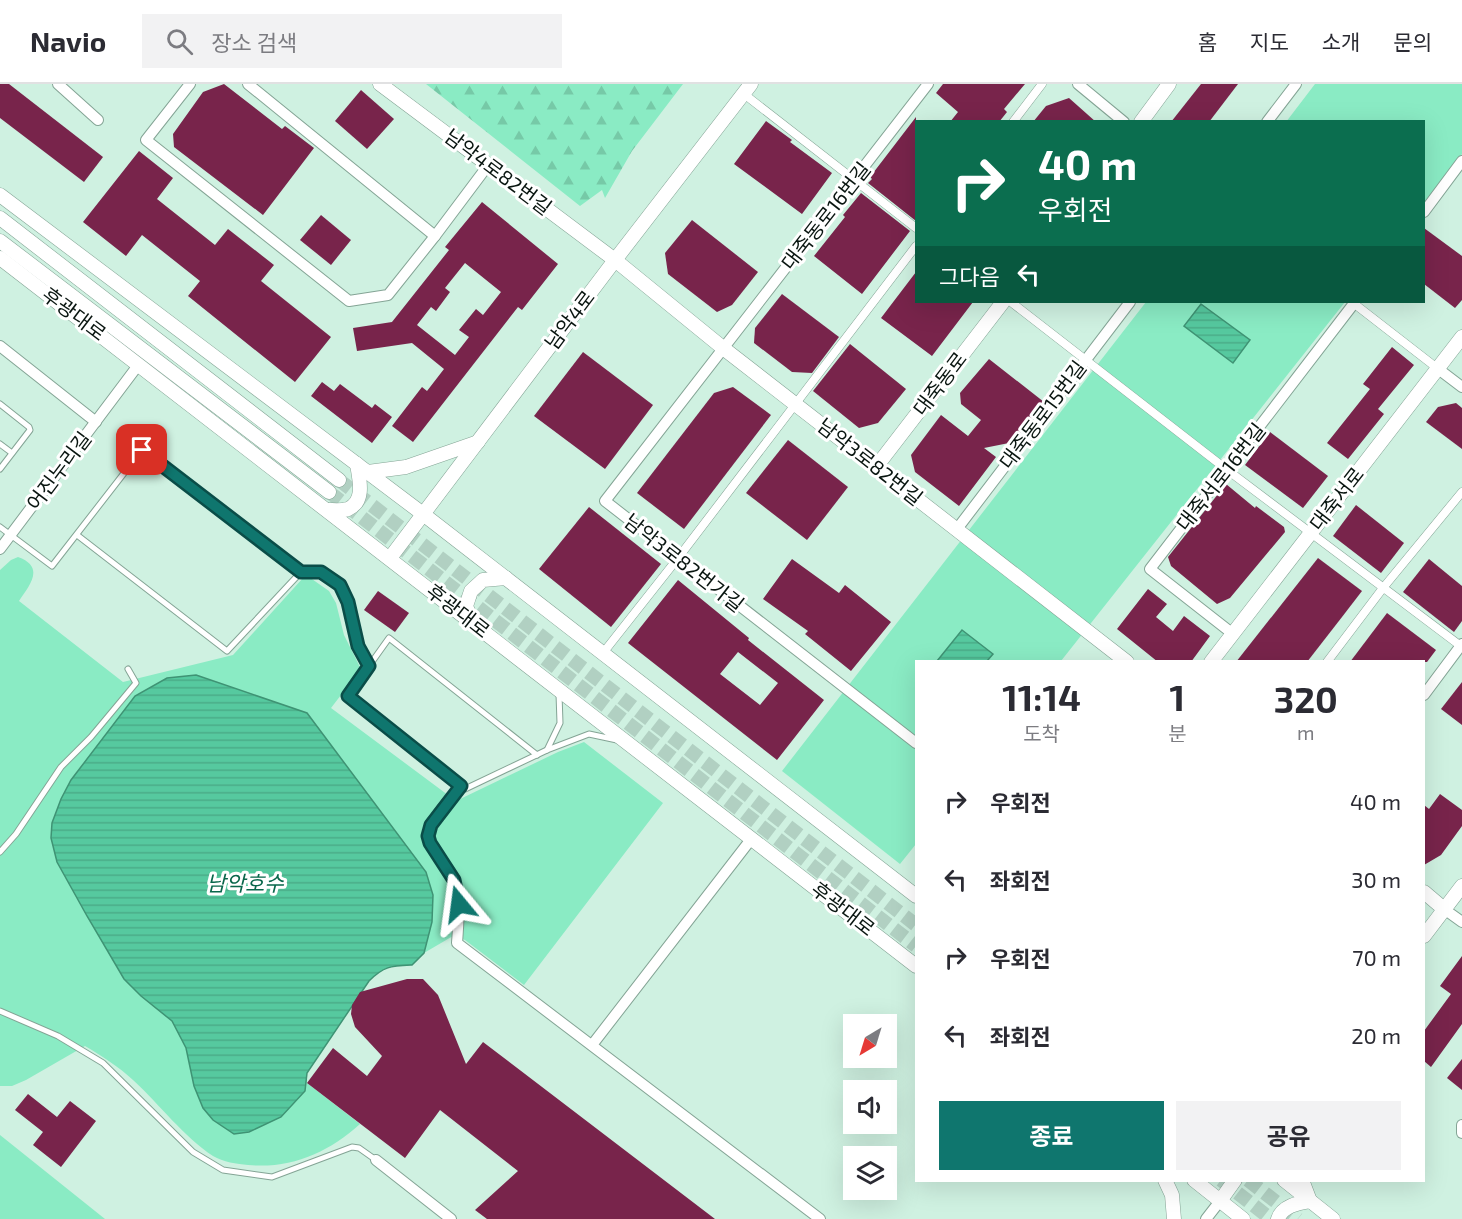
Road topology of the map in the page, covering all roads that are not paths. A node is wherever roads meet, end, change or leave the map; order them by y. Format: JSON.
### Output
{"nodes":[{"id":1,"x":58,"y":84,"type":"edge"},
{"id":2,"x":190,"y":84,"type":"edge"},
{"id":3,"x":248,"y":84,"type":"edge"},
{"id":4,"x":380,"y":84,"type":"edge"},
{"id":5,"x":928,"y":84,"type":"edge"},
{"id":6,"x":1042,"y":84,"type":"edge"},
{"id":7,"x":1077,"y":84,"type":"edge"},
{"id":8,"x":1169,"y":84,"type":"edge"},
{"id":9,"x":1296,"y":84,"type":"edge"},
{"id":10,"x":748,"y":89,"type":"edge"},
{"id":11,"x":98,"y":120,"type":"dead end"},
{"id":12,"x":1015,"y":120,"type":"edge"},
{"id":13,"x":1122,"y":120,"type":"edge"},
{"id":14,"x":1142,"y":120,"type":"edge"},
{"id":15,"x":1269,"y":120,"type":"edge"},
{"id":16,"x":1462,"y":161,"type":"edge"},
{"id":17,"x":489,"y":164,"type":"junction"},
{"id":18,"x":854,"y":180,"type":"junction"},
{"id":19,"x":0,"y":195,"type":"edge"},
{"id":20,"x":1425,"y":211,"type":"edge"},
{"id":21,"x":0,"y":218,"type":"edge"},
{"id":22,"x":915,"y":227,"type":"edge"},
{"id":23,"x":435,"y":236,"type":"junction"},
{"id":24,"x":0,"y":241,"type":"edge"},
{"id":25,"x":915,"y":247,"type":"edge"},
{"id":26,"x":0,"y":258,"type":"edge"},
{"id":27,"x":615,"y":260,"type":"junction"},
{"id":28,"x":1002,"y":303,"type":"edge"},
{"id":29,"x":1012,"y":303,"type":"edge"},
{"id":30,"x":1129,"y":303,"type":"edge"},
{"id":31,"x":1353,"y":303,"type":"edge"},
{"id":32,"x":1355,"y":303,"type":"edge"},
{"id":33,"x":1462,"y":337,"type":"edge"},
{"id":34,"x":0,"y":346,"type":"edge"},
{"id":35,"x":723,"y":348,"type":"junction"},
{"id":36,"x":1086,"y":360,"type":"junction"},
{"id":37,"x":139,"y":364,"type":"junction"},
{"id":38,"x":1437,"y":368,"type":"junction"},
{"id":39,"x":1462,"y":387,"type":"edge"},
{"id":40,"x":0,"y":404,"type":"edge"},
{"id":41,"x":795,"y":404,"type":"junction"},
{"id":42,"x":96,"y":422,"type":"junction"},
{"id":43,"x":478,"y":442,"type":"junction"},
{"id":44,"x":0,"y":444,"type":"edge"},
{"id":45,"x":12,"y":453,"type":"junction"},
{"id":46,"x":876,"y":467,"type":"junction"},
{"id":47,"x":362,"y":468,"type":"junction"},
{"id":48,"x":0,"y":469,"type":"edge"},
{"id":49,"x":1226,"y":469,"type":"junction"},
{"id":50,"x":339,"y":480,"type":"tunnel mouth"},
{"id":51,"x":329,"y":492,"type":"tunnel mouth"},
{"id":52,"x":1462,"y":492,"type":"edge"},
{"id":53,"x":327,"y":510,"type":"junction"},
{"id":54,"x":423,"y":514,"type":"junction"},
{"id":55,"x":0,"y":527,"type":"edge"},
{"id":56,"x":957,"y":530,"type":"junction"},
{"id":57,"x":1311,"y":533,"type":"junction"},
{"id":58,"x":10,"y":535,"type":"junction"},
{"id":59,"x":77,"y":535,"type":"junction"},
{"id":60,"x":0,"y":549,"type":"edge"},
{"id":61,"x":390,"y":558,"type":"junction"},
{"id":62,"x":678,"y":558,"type":"junction"},
{"id":63,"x":301,"y":572,"type":"junction"},
{"id":64,"x":506,"y":578,"type":"junction"},
{"id":65,"x":1383,"y":588,"type":"junction"},
{"id":66,"x":472,"y":622,"type":"junction"},
{"id":67,"x":1233,"y":634,"type":"junction"},
{"id":68,"x":1462,"y":646,"type":"edge"},
{"id":69,"x":603,"y":653,"type":"junction"},
{"id":70,"x":1124,"y":660,"type":"edge"},
{"id":71,"x":1213,"y":660,"type":"edge"},
{"id":72,"x":1329,"y":660,"type":"edge"},
{"id":73,"x":369,"y":666,"type":"junction"},
{"id":74,"x":128,"y":669,"type":"dead end"},
{"id":75,"x":559,"y":689,"type":"junction"},
{"id":76,"x":1425,"y":694,"type":"edge"},
{"id":77,"x":627,"y":742,"type":"junction"},
{"id":78,"x":915,"y":742,"type":"edge"},
{"id":79,"x":547,"y":750,"type":"junction"},
{"id":80,"x":537,"y":755,"type":"junction"},
{"id":81,"x":461,"y":786,"type":"junction"},
{"id":82,"x":752,"y":838,"type":"junction"},
{"id":83,"x":0,"y":852,"type":"edge"},
{"id":84,"x":1462,"y":886,"type":"edge"},
{"id":85,"x":1425,"y":893,"type":"edge"},
{"id":86,"x":915,"y":895,"type":"edge"},
{"id":87,"x":1444,"y":909,"type":"junction"},
{"id":88,"x":1462,"y":922,"type":"edge"},
{"id":89,"x":1425,"y":935,"type":"edge"},
{"id":90,"x":915,"y":965,"type":"edge"},
{"id":91,"x":0,"y":1011,"type":"edge"},
{"id":92,"x":592,"y":1046,"type":"junction"},
{"id":93,"x":1462,"y":1125,"type":"edge"},
{"id":94,"x":1462,"y":1133,"type":"edge"},
{"id":95,"x":376,"y":1160,"type":"joint"},
{"id":96,"x":1166,"y":1182,"type":"edge"},
{"id":97,"x":1196,"y":1182,"type":"edge"},
{"id":98,"x":1234,"y":1182,"type":"edge"},
{"id":99,"x":1286,"y":1182,"type":"edge"},
{"id":100,"x":1303,"y":1182,"type":"edge"},
{"id":101,"x":1220,"y":1201,"type":"junction"},
{"id":102,"x":1310,"y":1201,"type":"junction"},
{"id":103,"x":451,"y":1219,"type":"edge"},
{"id":104,"x":820,"y":1219,"type":"edge"},
{"id":105,"x":1174,"y":1219,"type":"edge"},
{"id":106,"x":1206,"y":1219,"type":"edge"},
{"id":107,"x":1243,"y":1219,"type":"edge"},
{"id":108,"x":1278,"y":1219,"type":"edge"},
{"id":109,"x":1333,"y":1219,"type":"edge"}],
"edges":[{"from":1,"to":11,"type":"street"},
{"from":2,"to":23,"type":"street"},
{"from":3,"to":23,"type":"street"},
{"from":4,"to":17,"type":"street","name":"남악4로82번길"},
{"from":5,"to":18,"type":"street","name":"대죽동로16번길"},
{"from":6,"to":12,"type":"street"},
{"from":7,"to":13,"type":"street"},
{"from":8,"to":14,"type":"street"},
{"from":9,"to":15,"type":"street"},
{"from":10,"to":18,"type":"street"},
{"from":10,"to":27,"type":"street","name":"남악4로"},
{"from":16,"to":20,"type":"street"},
{"from":17,"to":23,"type":"street"},
{"from":17,"to":27,"type":"street","name":"남악4로82번길"},
{"from":18,"to":22,"type":"street"},
{"from":18,"to":35,"type":"street","name":"대죽동로16번길"},
{"from":19,"to":47,"type":"street"},
{"from":21,"to":50,"type":"street","name":"후광대로"},
{"from":24,"to":51,"type":"street","name":"후광대로"},
{"from":25,"to":41,"type":"street"},
{"from":26,"to":37,"type":"street","name":"후광대로"},
{"from":27,"to":35,"type":"street","name":"남악3로82번길"},
{"from":27,"to":43,"type":"street","name":"남악4로"},
{"from":28,"to":46,"type":"street","name":"대죽동로"},
{"from":29,"to":36,"type":"street"},
{"from":30,"to":36,"type":"street","name":"대죽동로15번길"},
{"from":31,"to":49,"type":"street","name":"대죽서로16번길"},
{"from":32,"to":38,"type":"street"},
{"from":33,"to":38,"type":"street","name":"대죽서로"},
{"from":34,"to":42,"type":"street","name":"어진누리길"},
{"from":35,"to":41,"type":"street","name":"남악3로82번길"},
{"from":35,"to":62,"type":"street","name":"남악3로82번가길"},
{"from":36,"to":49,"type":"street"},
{"from":36,"to":56,"type":"street","name":"대죽동로15번길"},
{"from":37,"to":42,"type":"street","name":"어진누리길"},
{"from":37,"to":53,"type":"street","name":"후광대로"},
{"from":38,"to":39,"type":"street"},
{"from":38,"to":57,"type":"street","name":"대죽서로"},
{"from":40,"to":45,"type":"lane"},
{"from":41,"to":46,"type":"street","name":"남악3로82번길"},
{"from":41,"to":62,"type":"street"},
{"from":42,"to":58,"type":"street","name":"어진누리길"},
{"from":43,"to":47,"type":"street"},
{"from":43,"to":54,"type":"street","name":"남악4로"},
{"from":44,"to":45,"type":"lane"},
{"from":45,"to":48,"type":"lane"},
{"from":46,"to":56,"type":"street","name":"남악3로82번길"},
{"from":47,"to":53,"type":"street"},
{"from":47,"to":54,"type":"street"},
{"from":49,"to":57,"type":"street"},
{"from":49,"to":67,"type":"street","name":"대죽서로16번길"},
{"from":52,"to":65,"type":"street"},
{"from":53,"to":61,"type":"street","name":"후광대로"},
{"from":54,"to":61,"type":"street","name":"남악4로"},
{"from":54,"to":64,"type":"street"},
{"from":55,"to":58,"type":"lane"},
{"from":56,"to":70,"type":"street","name":"남악3로82번길"},
{"from":57,"to":65,"type":"street"},
{"from":57,"to":67,"type":"street","name":"대죽서로"},
{"from":58,"to":59,"type":"lane"},
{"from":58,"to":60,"type":"street","name":"어진누리길"},
{"from":59,"to":63,"type":"lane"},
{"from":59,"to":63,"type":"lane"},
{"from":61,"to":66,"type":"street","name":"후광대로"},
{"from":62,"to":69,"type":"street"},
{"from":62,"to":78,"type":"street","name":"남악3로82번가길"},
{"from":63,"to":73,"type":"lane"},
{"from":64,"to":66,"type":"street"},
{"from":64,"to":69,"type":"street"},
{"from":65,"to":68,"type":"street"},
{"from":65,"to":72,"type":"street"},
{"from":66,"to":75,"type":"street","name":"후광대로"},
{"from":67,"to":71,"type":"street","name":"대죽서로"},
{"from":68,"to":76,"type":"street"},
{"from":69,"to":86,"type":"street"},
{"from":73,"to":80,"type":"lane"},
{"from":73,"to":81,"type":"lane"},
{"from":74,"to":83,"type":"lane"},
{"from":75,"to":77,"type":"street","name":"후광대로"},
{"from":75,"to":79,"type":"lane"},
{"from":77,"to":79,"type":"lane"},
{"from":77,"to":82,"type":"street","name":"후광대로"},
{"from":79,"to":80,"type":"lane"},
{"from":80,"to":81,"type":"lane"},
{"from":81,"to":92,"type":"street"},
{"from":82,"to":90,"type":"street","name":"후광대로"},
{"from":82,"to":92,"type":"street"},
{"from":84,"to":87,"type":"street"},
{"from":85,"to":87,"type":"street"},
{"from":87,"to":88,"type":"street"},
{"from":87,"to":89,"type":"street"},
{"from":91,"to":95,"type":"lane"},
{"from":92,"to":104,"type":"street"},
{"from":93,"to":94,"type":"street"},
{"from":95,"to":103,"type":"street"},
{"from":96,"to":105,"type":"street"},
{"from":97,"to":101,"type":"street"},
{"from":98,"to":101,"type":"street"},
{"from":99,"to":102,"type":"street"},
{"from":100,"to":102,"type":"street"},
{"from":101,"to":106,"type":"street"},
{"from":101,"to":107,"type":"street"},
{"from":102,"to":108,"type":"street"},
{"from":102,"to":109,"type":"street"}]}
